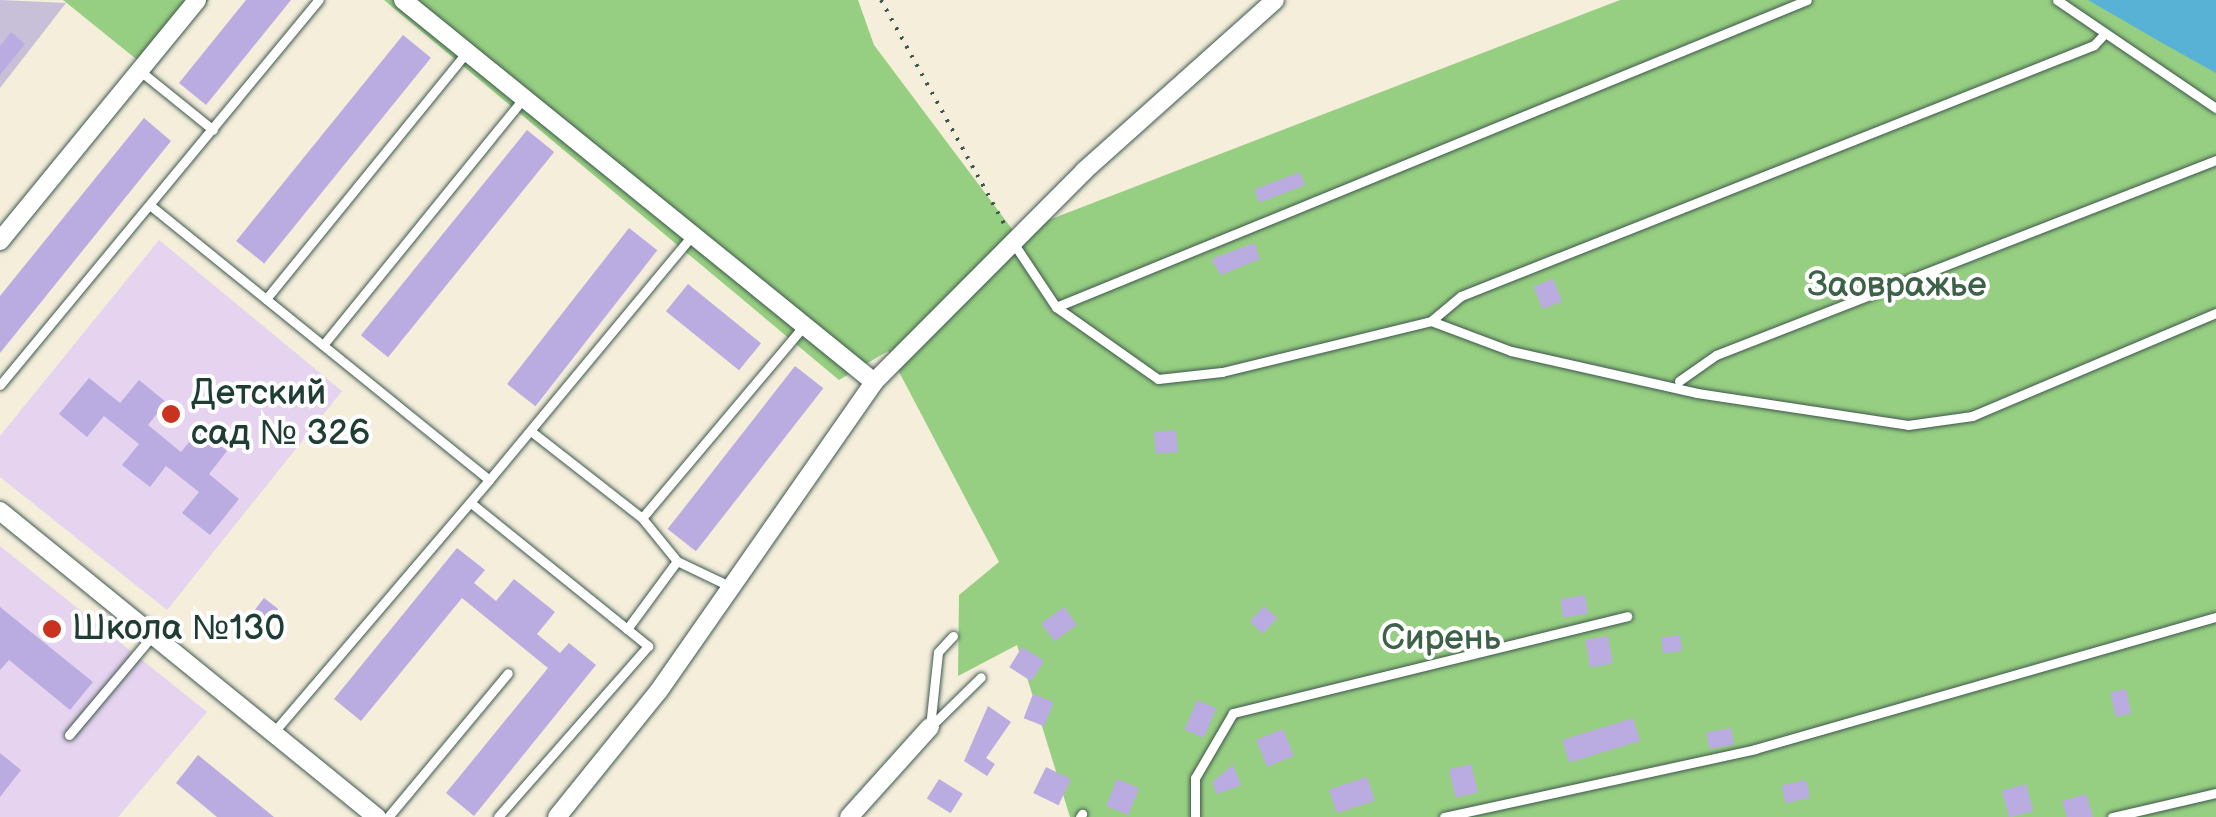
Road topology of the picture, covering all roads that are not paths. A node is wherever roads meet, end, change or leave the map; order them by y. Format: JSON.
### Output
{"nodes":[{"id":1,"x":197,"y":0,"type":"edge"},
{"id":2,"x":319,"y":0,"type":"edge"},
{"id":3,"x":403,"y":0,"type":"edge"},
{"id":4,"x":1275,"y":0,"type":"edge"},
{"id":5,"x":1808,"y":0,"type":"edge"},
{"id":6,"x":2056,"y":0,"type":"edge"},
{"id":7,"x":2104,"y":32,"type":"junction"},
{"id":8,"x":467,"y":52,"type":"junction"},
{"id":9,"x":139,"y":70,"type":"junction"},
{"id":10,"x":524,"y":98,"type":"junction"},
{"id":11,"x":2216,"y":108,"type":"edge"},
{"id":12,"x":213,"y":130,"type":"junction"},
{"id":13,"x":2216,"y":160,"type":"edge"},
{"id":14,"x":152,"y":206,"type":"junction"},
{"id":15,"x":693,"y":234,"type":"junction"},
{"id":16,"x":0,"y":242,"type":"edge"},
{"id":17,"x":1014,"y":244,"type":"junction"},
{"id":18,"x":266,"y":299,"type":"junction"},
{"id":19,"x":1056,"y":307,"type":"junction"},
{"id":20,"x":2216,"y":313,"type":"edge"},
{"id":21,"x":1432,"y":321,"type":"junction"},
{"id":22,"x":803,"y":327,"type":"junction"},
{"id":23,"x":323,"y":345,"type":"junction"},
{"id":24,"x":874,"y":382,"type":"junction"},
{"id":25,"x":1679,"y":382,"type":"junction"},
{"id":26,"x":0,"y":386,"type":"edge"},
{"id":27,"x":532,"y":432,"type":"junction"},
{"id":28,"x":489,"y":480,"type":"junction"},
{"id":29,"x":471,"y":503,"type":"junction"},
{"id":30,"x":0,"y":510,"type":"edge"},
{"id":31,"x":642,"y":518,"type":"junction"},
{"id":32,"x":677,"y":561,"type":"junction"},
{"id":33,"x":724,"y":584,"type":"junction"},
{"id":34,"x":1627,"y":616,"type":"dead end"},
{"id":35,"x":2216,"y":617,"type":"edge"},
{"id":36,"x":628,"y":629,"type":"junction"},
{"id":37,"x":153,"y":635,"type":"junction"},
{"id":38,"x":953,"y":636,"type":"dead end"},
{"id":39,"x":508,"y":673,"type":"dead end"},
{"id":40,"x":981,"y":677,"type":"dead end"},
{"id":41,"x":930,"y":727,"type":"junction"},
{"id":42,"x":273,"y":732,"type":"junction"},
{"id":43,"x":69,"y":735,"type":"dead end"},
{"id":44,"x":2216,"y":794,"type":"edge"},
{"id":45,"x":377,"y":817,"type":"edge"},
{"id":46,"x":388,"y":817,"type":"edge"},
{"id":47,"x":498,"y":817,"type":"edge"},
{"id":48,"x":557,"y":817,"type":"edge"},
{"id":49,"x":849,"y":817,"type":"edge"},
{"id":50,"x":1195,"y":817,"type":"edge"},
{"id":51,"x":1444,"y":817,"type":"edge"},
{"id":52,"x":2112,"y":817,"type":"edge"}],
"edges":[{"from":1,"to":9,"type":"street"},
{"from":2,"to":12,"type":"lane"},
{"from":3,"to":8,"type":"street"},
{"from":4,"to":17,"type":"street"},
{"from":5,"to":19,"type":"lane"},
{"from":6,"to":7,"type":"lane"},
{"from":7,"to":11,"type":"lane"},
{"from":7,"to":21,"type":"lane"},
{"from":8,"to":10,"type":"street"},
{"from":8,"to":18,"type":"lane"},
{"from":9,"to":12,"type":"lane"},
{"from":9,"to":16,"type":"street"},
{"from":10,"to":15,"type":"street"},
{"from":10,"to":23,"type":"lane"},
{"from":12,"to":14,"type":"lane"},
{"from":13,"to":25,"type":"lane"},
{"from":14,"to":18,"type":"lane"},
{"from":14,"to":26,"type":"lane"},
{"from":15,"to":22,"type":"street"},
{"from":15,"to":27,"type":"lane"},
{"from":17,"to":19,"type":"lane"},
{"from":17,"to":24,"type":"street"},
{"from":18,"to":23,"type":"lane"},
{"from":19,"to":21,"type":"lane"},
{"from":20,"to":25,"type":"lane"},
{"from":21,"to":25,"type":"lane"},
{"from":22,"to":24,"type":"street"},
{"from":22,"to":31,"type":"lane"},
{"from":23,"to":28,"type":"lane"},
{"from":24,"to":33,"type":"street"},
{"from":27,"to":28,"type":"lane"},
{"from":27,"to":31,"type":"lane"},
{"from":28,"to":29,"type":"lane"},
{"from":29,"to":36,"type":"lane"},
{"from":29,"to":42,"type":"lane"},
{"from":30,"to":37,"type":"street"},
{"from":31,"to":32,"type":"lane"},
{"from":32,"to":33,"type":"lane"},
{"from":32,"to":36,"type":"lane"},
{"from":33,"to":48,"type":"street"},
{"from":34,"to":50,"type":"lane"},
{"from":35,"to":51,"type":"lane"},
{"from":36,"to":47,"type":"lane"},
{"from":37,"to":42,"type":"street"},
{"from":37,"to":43,"type":"lane"},
{"from":38,"to":41,"type":"lane"},
{"from":39,"to":46,"type":"lane"},
{"from":40,"to":41,"type":"lane"},
{"from":41,"to":49,"type":"street"},
{"from":42,"to":45,"type":"street"},
{"from":44,"to":52,"type":"lane"}]}
